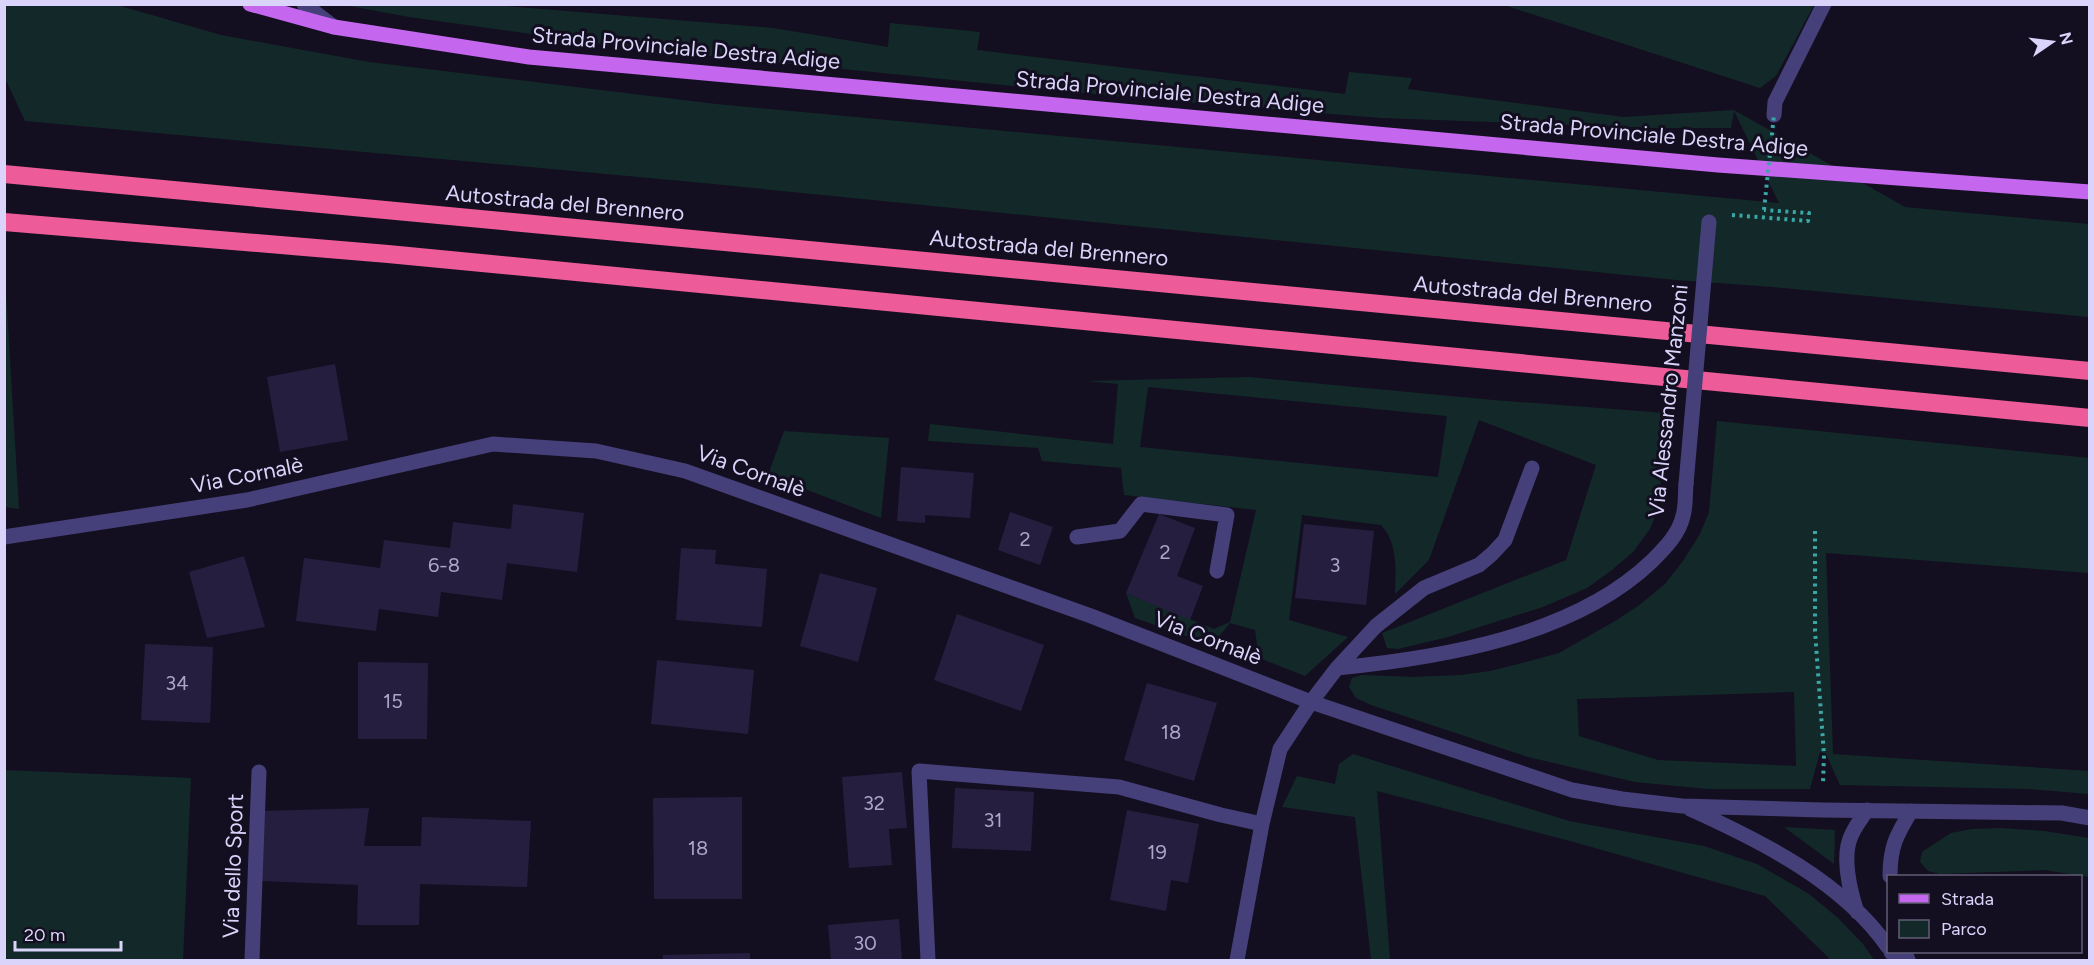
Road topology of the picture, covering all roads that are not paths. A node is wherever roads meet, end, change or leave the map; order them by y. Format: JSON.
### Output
{"nodes":[{"id":1,"x":250,"y":4,"type":"edge"},
{"id":2,"x":304,"y":4,"type":"edge"},
{"id":3,"x":1824,"y":4,"type":"edge"},
{"id":4,"x":334,"y":27,"type":"junction"},
{"id":5,"x":1774,"y":115,"type":"road end"},
{"id":6,"x":4,"y":174,"type":"edge"},
{"id":7,"x":2090,"y":192,"type":"edge"},
{"id":8,"x":4,"y":222,"type":"edge"},
{"id":9,"x":1708,"y":222,"type":"road end"},
{"id":10,"x":2090,"y":371,"type":"edge"},
{"id":11,"x":2090,"y":418,"type":"edge"},
{"id":12,"x":1532,"y":468,"type":"dead end"},
{"id":13,"x":4,"y":537,"type":"edge"},
{"id":14,"x":1077,"y":537,"type":"dead end"},
{"id":15,"x":1217,"y":571,"type":"dead end"},
{"id":16,"x":1336,"y":668,"type":"junction"},
{"id":17,"x":1311,"y":702,"type":"junction"},
{"id":18,"x":259,"y":772,"type":"dead end"},
{"id":19,"x":1682,"y":806,"type":"junction"},
{"id":20,"x":1868,"y":810,"type":"junction"},
{"id":21,"x":1911,"y":811,"type":"junction"},
{"id":22,"x":2090,"y":818,"type":"edge"},
{"id":23,"x":1262,"y":824,"type":"junction"},
{"id":24,"x":1890,"y":875,"type":"edge"},
{"id":25,"x":1857,"y":912,"type":"junction"},
{"id":26,"x":1887,"y":945,"type":"edge"},
{"id":27,"x":252,"y":960,"type":"edge"},
{"id":28,"x":928,"y":960,"type":"edge"},
{"id":29,"x":1237,"y":960,"type":"edge"}],
"edges":[{"from":1,"to":4,"type":"main road","name":"Strada Provinciale Destra Adige"},
{"from":2,"to":4,"type":"street"},
{"from":3,"to":5,"type":"street"},
{"from":4,"to":7,"type":"main road","name":"Strada Provinciale Destra Adige"},
{"from":6,"to":10,"type":"highway","name":"Autostrada del Brennero"},
{"from":8,"to":11,"type":"highway"},
{"from":9,"to":16,"type":"street","name":"Via Alessandro Manzoni","bridge":true},
{"from":12,"to":16,"type":"street"},
{"from":13,"to":17,"type":"street","name":"Via Cornalè"},
{"from":14,"to":15,"type":"street"},
{"from":16,"to":17,"type":"street"},
{"from":17,"to":19,"type":"street","name":"Via Cornalè"},
{"from":17,"to":23,"type":"street"},
{"from":18,"to":27,"type":"street","name":"Via dello Sport"},
{"from":19,"to":20,"type":"street","name":"Via Cornalè"},
{"from":19,"to":25,"type":"street"},
{"from":20,"to":21,"type":"street","name":"Via Cornalè"},
{"from":20,"to":25,"type":"street"},
{"from":21,"to":22,"type":"street","name":"Via Cornalè"},
{"from":21,"to":24,"type":"street"},
{"from":23,"to":28,"type":"street"},
{"from":23,"to":29,"type":"street"},
{"from":25,"to":26,"type":"street"}]}
